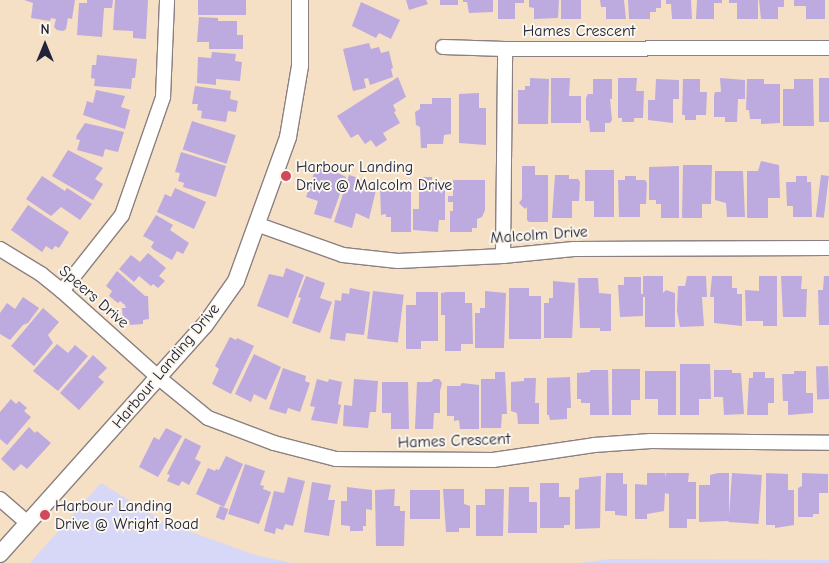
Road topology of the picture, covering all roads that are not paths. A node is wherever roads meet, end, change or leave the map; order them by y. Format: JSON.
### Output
{"nodes":[{"id":1,"x":167,"y":0,"type":"edge"},
{"id":2,"x":300,"y":0,"type":"edge"},
{"id":3,"x":442,"y":48,"type":"dead end"},
{"id":4,"x":829,"y":48,"type":"edge"},
{"id":5,"x":505,"y":49,"type":"junction"},
{"id":6,"x":256,"y":224,"type":"junction"},
{"id":7,"x":829,"y":248,"type":"edge"},
{"id":8,"x":0,"y":249,"type":"edge"},
{"id":9,"x":503,"y":256,"type":"junction"},
{"id":10,"x":62,"y":291,"type":"junction"},
{"id":11,"x":159,"y":378,"type":"junction"},
{"id":12,"x":829,"y":443,"type":"edge"},
{"id":13,"x":0,"y":499,"type":"edge"},
{"id":14,"x":28,"y":523,"type":"junction"},
{"id":15,"x":0,"y":554,"type":"edge"}],
"edges":[{"from":1,"to":10,"type":"street"},
{"from":2,"to":6,"type":"street","name":"Harbour Landing Drive"},
{"from":3,"to":5,"type":"street"},
{"from":4,"to":5,"type":"street","name":"Hames Crescent"},
{"from":5,"to":9,"type":"street","name":"Hames Crescent"},
{"from":6,"to":9,"type":"street","name":"Malcolm Drive"},
{"from":6,"to":11,"type":"street","name":"Harbour Landing Drive"},
{"from":7,"to":9,"type":"street","name":"Malcolm Drive"},
{"from":8,"to":10,"type":"street","name":"Speers Drive"},
{"from":10,"to":11,"type":"street","name":"Speers Drive"},
{"from":11,"to":12,"type":"street","name":"Hames Crescent"},
{"from":11,"to":14,"type":"street","name":"Harbour Landing Drive"},
{"from":13,"to":14,"type":"street"},
{"from":14,"to":15,"type":"street","name":"Harbour Landing Drive"}]}
